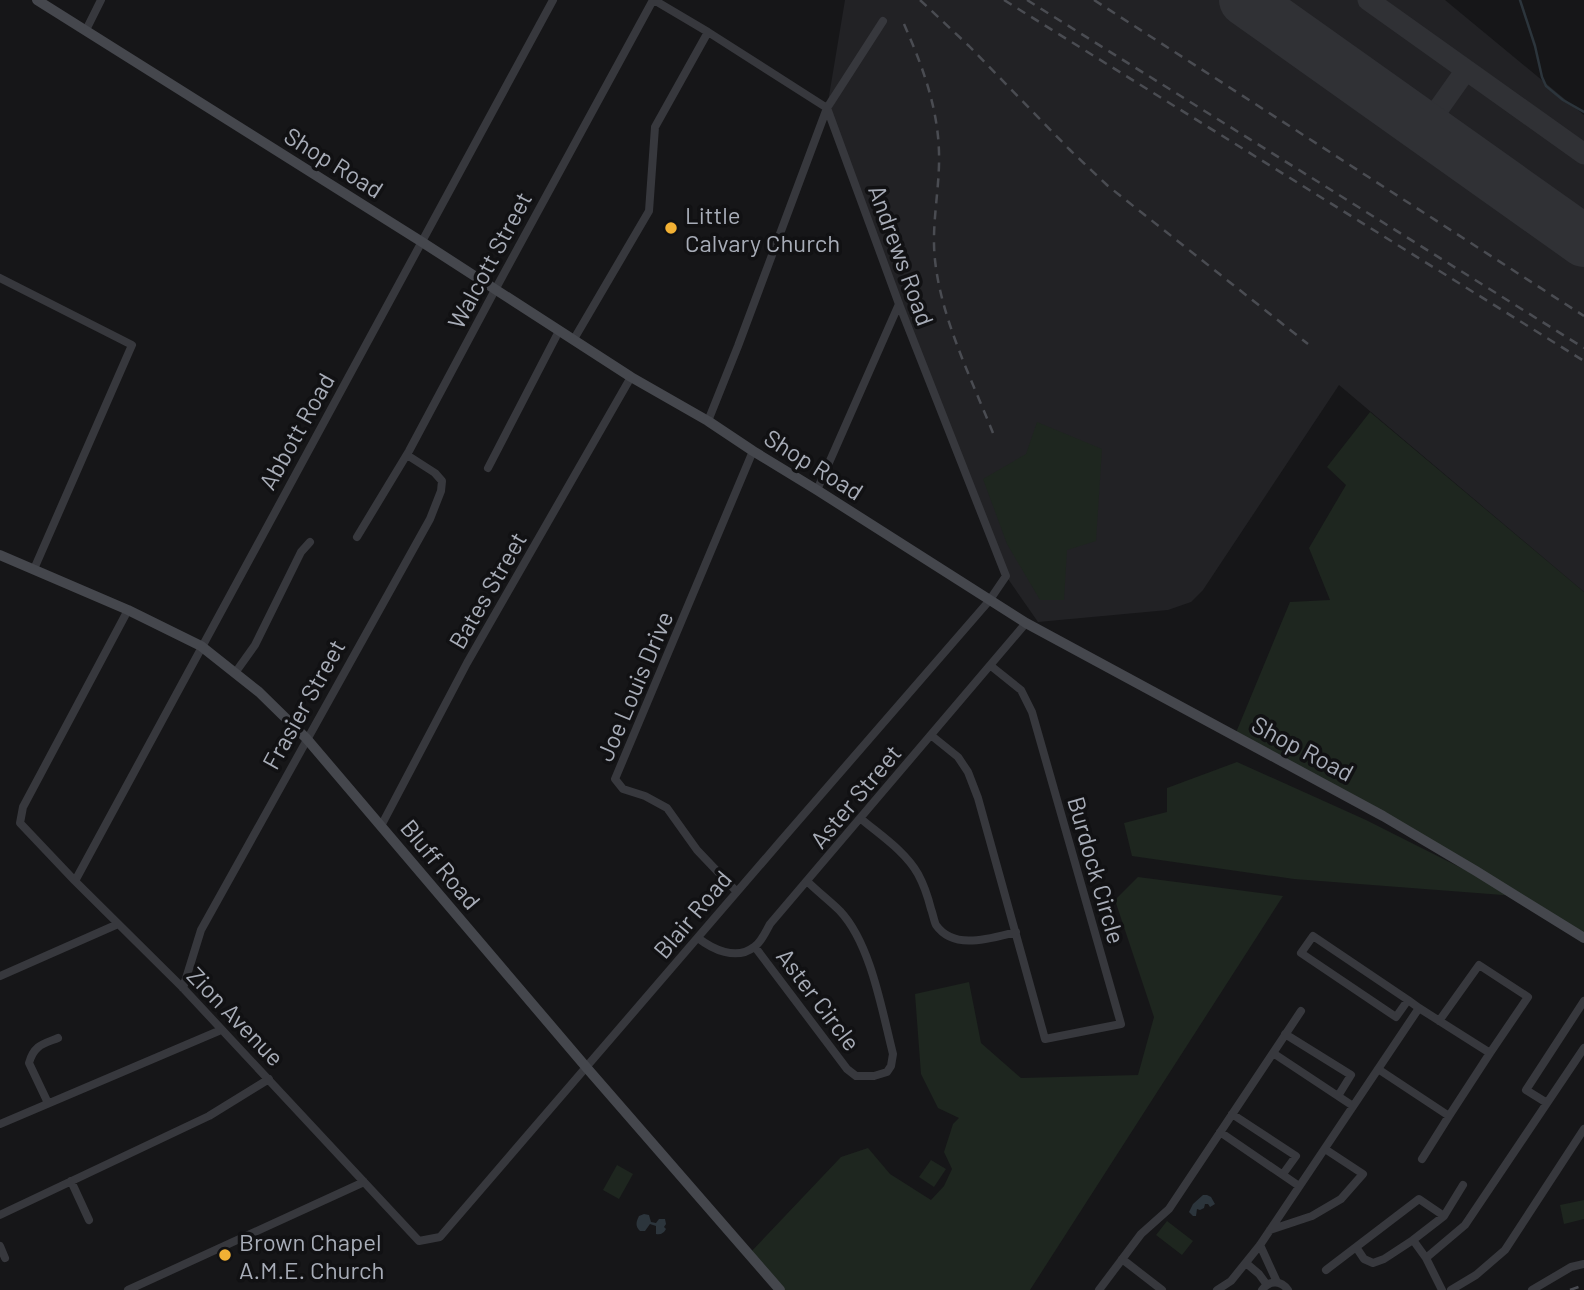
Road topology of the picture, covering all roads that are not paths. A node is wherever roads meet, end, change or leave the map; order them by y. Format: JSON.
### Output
{"nodes":[{"id":1,"x":37,"y":0,"type":"edge"},
{"id":2,"x":101,"y":0,"type":"edge"},
{"id":3,"x":553,"y":0,"type":"edge"},
{"id":4,"x":654,"y":0,"type":"edge"},
{"id":5,"x":883,"y":22,"type":"dead end"},
{"id":6,"x":86,"y":30,"type":"junction"},
{"id":7,"x":708,"y":32,"type":"junction"},
{"id":8,"x":827,"y":108,"type":"junction"},
{"id":9,"x":422,"y":242,"type":"junction"},
{"id":10,"x":0,"y":278,"type":"edge"},
{"id":11,"x":495,"y":290,"type":"junction"},
{"id":12,"x":899,"y":304,"type":"junction"},
{"id":13,"x":559,"y":331,"type":"junction"},
{"id":14,"x":573,"y":339,"type":"junction"},
{"id":15,"x":631,"y":377,"type":"junction"},
{"id":16,"x":708,"y":421,"type":"junction"},
{"id":17,"x":753,"y":451,"type":"junction"},
{"id":18,"x":407,"y":454,"type":"junction"},
{"id":19,"x":488,"y":468,"type":"dead end"},
{"id":20,"x":817,"y":490,"type":"junction"},
{"id":21,"x":357,"y":537,"type":"dead end"},
{"id":22,"x":310,"y":542,"type":"dead end"},
{"id":23,"x":0,"y":555,"type":"edge"},
{"id":24,"x":34,"y":569,"type":"junction"},
{"id":25,"x":989,"y":601,"type":"junction"},
{"id":26,"x":128,"y":610,"type":"junction"},
{"id":27,"x":1026,"y":623,"type":"junction"},
{"id":28,"x":201,"y":646,"type":"junction"},
{"id":29,"x":991,"y":666,"type":"junction"},
{"id":30,"x":235,"y":673,"type":"junction"},
{"id":31,"x":932,"y":736,"type":"junction"},
{"id":32,"x":306,"y":738,"type":"junction"},
{"id":33,"x":860,"y":818,"type":"junction"},
{"id":34,"x":381,"y":826,"type":"junction"},
{"id":35,"x":75,"y":881,"type":"junction"},
{"id":36,"x":808,"y":882,"type":"junction"},
{"id":37,"x":736,"y":891,"type":"junction"},
{"id":38,"x":118,"y":924,"type":"junction"},
{"id":39,"x":1016,"y":932,"type":"junction"},
{"id":40,"x":698,"y":937,"type":"junction"},
{"id":41,"x":1584,"y":938,"type":"edge"},
{"id":42,"x":755,"y":947,"type":"junction"},
{"id":43,"x":0,"y":976,"type":"edge"},
{"id":44,"x":183,"y":988,"type":"junction"},
{"id":45,"x":1408,"y":1000,"type":"junction"},
{"id":46,"x":1584,"y":1001,"type":"edge"},
{"id":47,"x":1419,"y":1008,"type":"junction"},
{"id":48,"x":1301,"y":1011,"type":"dead end"},
{"id":49,"x":1439,"y":1021,"type":"junction"},
{"id":50,"x":221,"y":1030,"type":"junction"},
{"id":51,"x":1285,"y":1034,"type":"junction"},
{"id":52,"x":58,"y":1038,"type":"dead end"},
{"id":53,"x":1584,"y":1048,"type":"edge"},
{"id":54,"x":1273,"y":1053,"type":"junction"},
{"id":55,"x":1490,"y":1053,"type":"junction"},
{"id":56,"x":586,"y":1067,"type":"junction"},
{"id":57,"x":1378,"y":1069,"type":"junction"},
{"id":58,"x":269,"y":1079,"type":"junction"},
{"id":59,"x":1338,"y":1096,"type":"junction"},
{"id":60,"x":48,"y":1103,"type":"junction"},
{"id":61,"x":1546,"y":1104,"type":"junction"},
{"id":62,"x":1353,"y":1106,"type":"junction"},
{"id":63,"x":1232,"y":1114,"type":"junction"},
{"id":64,"x":1449,"y":1116,"type":"junction"},
{"id":65,"x":0,"y":1124,"type":"edge"},
{"id":66,"x":1584,"y":1129,"type":"edge"},
{"id":67,"x":1220,"y":1132,"type":"junction"},
{"id":68,"x":1325,"y":1149,"type":"junction"},
{"id":69,"x":1422,"y":1158,"type":"dead end"},
{"id":70,"x":1283,"y":1174,"type":"junction"},
{"id":71,"x":71,"y":1181,"type":"junction"},
{"id":72,"x":364,"y":1182,"type":"junction"},
{"id":73,"x":1463,"y":1185,"type":"dead end"},
{"id":74,"x":1299,"y":1186,"type":"junction"},
{"id":75,"x":0,"y":1214,"type":"edge"},
{"id":76,"x":1444,"y":1216,"type":"junction"},
{"id":77,"x":89,"y":1220,"type":"dead end"},
{"id":78,"x":1270,"y":1230,"type":"junction"},
{"id":79,"x":1413,"y":1240,"type":"junction"},
{"id":80,"x":419,"y":1241,"type":"joint"},
{"id":81,"x":1260,"y":1245,"type":"junction"},
{"id":82,"x":0,"y":1246,"type":"edge"},
{"id":83,"x":1356,"y":1247,"type":"junction"},
{"id":84,"x":5,"y":1258,"type":"dead end"},
{"id":85,"x":1426,"y":1258,"type":"junction"},
{"id":86,"x":1122,"y":1259,"type":"junction"},
{"id":87,"x":1246,"y":1263,"type":"junction"},
{"id":88,"x":1584,"y":1264,"type":"edge"},
{"id":89,"x":1326,"y":1270,"type":"dead end"},
{"id":90,"x":1277,"y":1282,"type":"junction"},
{"id":91,"x":1265,"y":1287,"type":"edge"},
{"id":92,"x":128,"y":1290,"type":"edge"},
{"id":93,"x":780,"y":1290,"type":"edge"},
{"id":94,"x":1099,"y":1290,"type":"edge"},
{"id":95,"x":1163,"y":1290,"type":"edge"},
{"id":96,"x":1217,"y":1290,"type":"edge"},
{"id":97,"x":1288,"y":1290,"type":"edge"},
{"id":98,"x":1442,"y":1290,"type":"edge"},
{"id":99,"x":1451,"y":1290,"type":"edge"},
{"id":100,"x":1532,"y":1290,"type":"edge"}],
"edges":[{"from":1,"to":6,"type":"street","name":"Shop Road"},
{"from":2,"to":6,"type":"street"},
{"from":3,"to":9,"type":"street","name":"Abbott Road"},
{"from":4,"to":7,"type":"street"},
{"from":4,"to":11,"type":"street","name":"Walcott Street"},
{"from":5,"to":8,"type":"street"},
{"from":6,"to":9,"type":"street","name":"Shop Road"},
{"from":7,"to":8,"type":"street"},
{"from":7,"to":14,"type":"street"},
{"from":8,"to":12,"type":"street","name":"Andrews Road"},
{"from":8,"to":16,"type":"street"},
{"from":9,"to":11,"type":"street","name":"Shop Road"},
{"from":9,"to":28,"type":"street","name":"Abbott Road"},
{"from":10,"to":24,"type":"street"},
{"from":11,"to":13,"type":"street","name":"Shop Road"},
{"from":11,"to":18,"type":"street","name":"Walcott Street"},
{"from":12,"to":20,"type":"street"},
{"from":12,"to":25,"type":"street","name":"Andrews Road"},
{"from":13,"to":14,"type":"street","name":"Shop Road"},
{"from":13,"to":19,"type":"street"},
{"from":14,"to":15,"type":"street","name":"Shop Road"},
{"from":15,"to":16,"type":"street","name":"Shop Road"},
{"from":15,"to":34,"type":"street","name":"Bates Street"},
{"from":16,"to":17,"type":"street","name":"Shop Road"},
{"from":17,"to":20,"type":"street","name":"Shop Road"},
{"from":17,"to":37,"type":"street","name":"Joe Louis Drive"},
{"from":18,"to":21,"type":"street","name":"Walcott Street"},
{"from":18,"to":32,"type":"street","name":"Frasier Street"},
{"from":20,"to":25,"type":"street","name":"Shop Road"},
{"from":22,"to":30,"type":"street"},
{"from":23,"to":24,"type":"street","name":"Bluff Road"},
{"from":24,"to":26,"type":"street","name":"Bluff Road"},
{"from":25,"to":27,"type":"street","name":"Shop Road"},
{"from":25,"to":37,"type":"street","name":"Blair Road"},
{"from":26,"to":28,"type":"street","name":"Bluff Road"},
{"from":26,"to":35,"type":"street","name":"Zion Avenue"},
{"from":27,"to":29,"type":"street","name":"Aster Street"},
{"from":27,"to":41,"type":"street","name":"Shop Road"},
{"from":28,"to":30,"type":"street","name":"Bluff Road"},
{"from":28,"to":35,"type":"street","name":"Abbott Road"},
{"from":29,"to":31,"type":"street","name":"Aster Street"},
{"from":29,"to":39,"type":"street","name":"Burdock Circle"},
{"from":30,"to":32,"type":"street","name":"Bluff Road"},
{"from":31,"to":33,"type":"street","name":"Aster Street"},
{"from":31,"to":39,"type":"street"},
{"from":32,"to":34,"type":"street","name":"Bluff Road"},
{"from":32,"to":44,"type":"street","name":"Frasier Street"},
{"from":33,"to":36,"type":"street","name":"Aster Street"},
{"from":33,"to":39,"type":"street"},
{"from":34,"to":56,"type":"street","name":"Bluff Road"},
{"from":35,"to":38,"type":"street","name":"Zion Avenue"},
{"from":36,"to":42,"type":"street","name":"Aster Street"},
{"from":36,"to":42,"type":"street","name":"Aster Circle"},
{"from":37,"to":40,"type":"street","name":"Blair Road"},
{"from":38,"to":43,"type":"street"},
{"from":38,"to":44,"type":"street","name":"Zion Avenue"},
{"from":40,"to":42,"type":"street"},
{"from":40,"to":56,"type":"street","name":"Blair Road"},
{"from":44,"to":50,"type":"street","name":"Zion Avenue"},
{"from":45,"to":45,"type":"street"},
{"from":45,"to":47,"type":"street"},
{"from":46,"to":61,"type":"street"},
{"from":47,"to":49,"type":"street"},
{"from":47,"to":57,"type":"street"},
{"from":48,"to":51,"type":"street"},
{"from":49,"to":55,"type":"street"},
{"from":49,"to":55,"type":"street"},
{"from":50,"to":58,"type":"street","name":"Zion Avenue"},
{"from":50,"to":60,"type":"street"},
{"from":51,"to":54,"type":"street"},
{"from":51,"to":59,"type":"street"},
{"from":52,"to":60,"type":"street"},
{"from":53,"to":61,"type":"street"},
{"from":54,"to":59,"type":"street"},
{"from":54,"to":63,"type":"street"},
{"from":55,"to":64,"type":"street"},
{"from":56,"to":80,"type":"street","name":"Blair Road"},
{"from":56,"to":93,"type":"street","name":"Bluff Road"},
{"from":57,"to":62,"type":"street"},
{"from":57,"to":64,"type":"street"},
{"from":58,"to":71,"type":"street"},
{"from":58,"to":72,"type":"street","name":"Zion Avenue"},
{"from":59,"to":62,"type":"street"},
{"from":60,"to":65,"type":"street"},
{"from":61,"to":85,"type":"street"},
{"from":62,"to":68,"type":"street"},
{"from":63,"to":67,"type":"street"},
{"from":63,"to":70,"type":"street"},
{"from":64,"to":69,"type":"street"},
{"from":66,"to":99,"type":"street"},
{"from":67,"to":70,"type":"street"},
{"from":67,"to":86,"type":"street"},
{"from":68,"to":74,"type":"street"},
{"from":68,"to":78,"type":"street"},
{"from":70,"to":74,"type":"street"},
{"from":71,"to":75,"type":"street"},
{"from":71,"to":77,"type":"street"},
{"from":72,"to":80,"type":"street","name":"Zion Avenue"},
{"from":72,"to":92,"type":"street"},
{"from":73,"to":76,"type":"street"},
{"from":74,"to":78,"type":"street"},
{"from":76,"to":79,"type":"street"},
{"from":76,"to":83,"type":"street"},
{"from":78,"to":81,"type":"street"},
{"from":79,"to":83,"type":"street"},
{"from":79,"to":85,"type":"street"},
{"from":81,"to":87,"type":"street"},
{"from":81,"to":90,"type":"street"},
{"from":82,"to":84,"type":"street"},
{"from":83,"to":89,"type":"street"},
{"from":85,"to":98,"type":"street"},
{"from":86,"to":94,"type":"street"},
{"from":86,"to":95,"type":"street"},
{"from":87,"to":91,"type":"street"},
{"from":87,"to":96,"type":"street"},
{"from":88,"to":100,"type":"street"},
{"from":90,"to":91,"type":"street"},
{"from":90,"to":97,"type":"street"}]}
